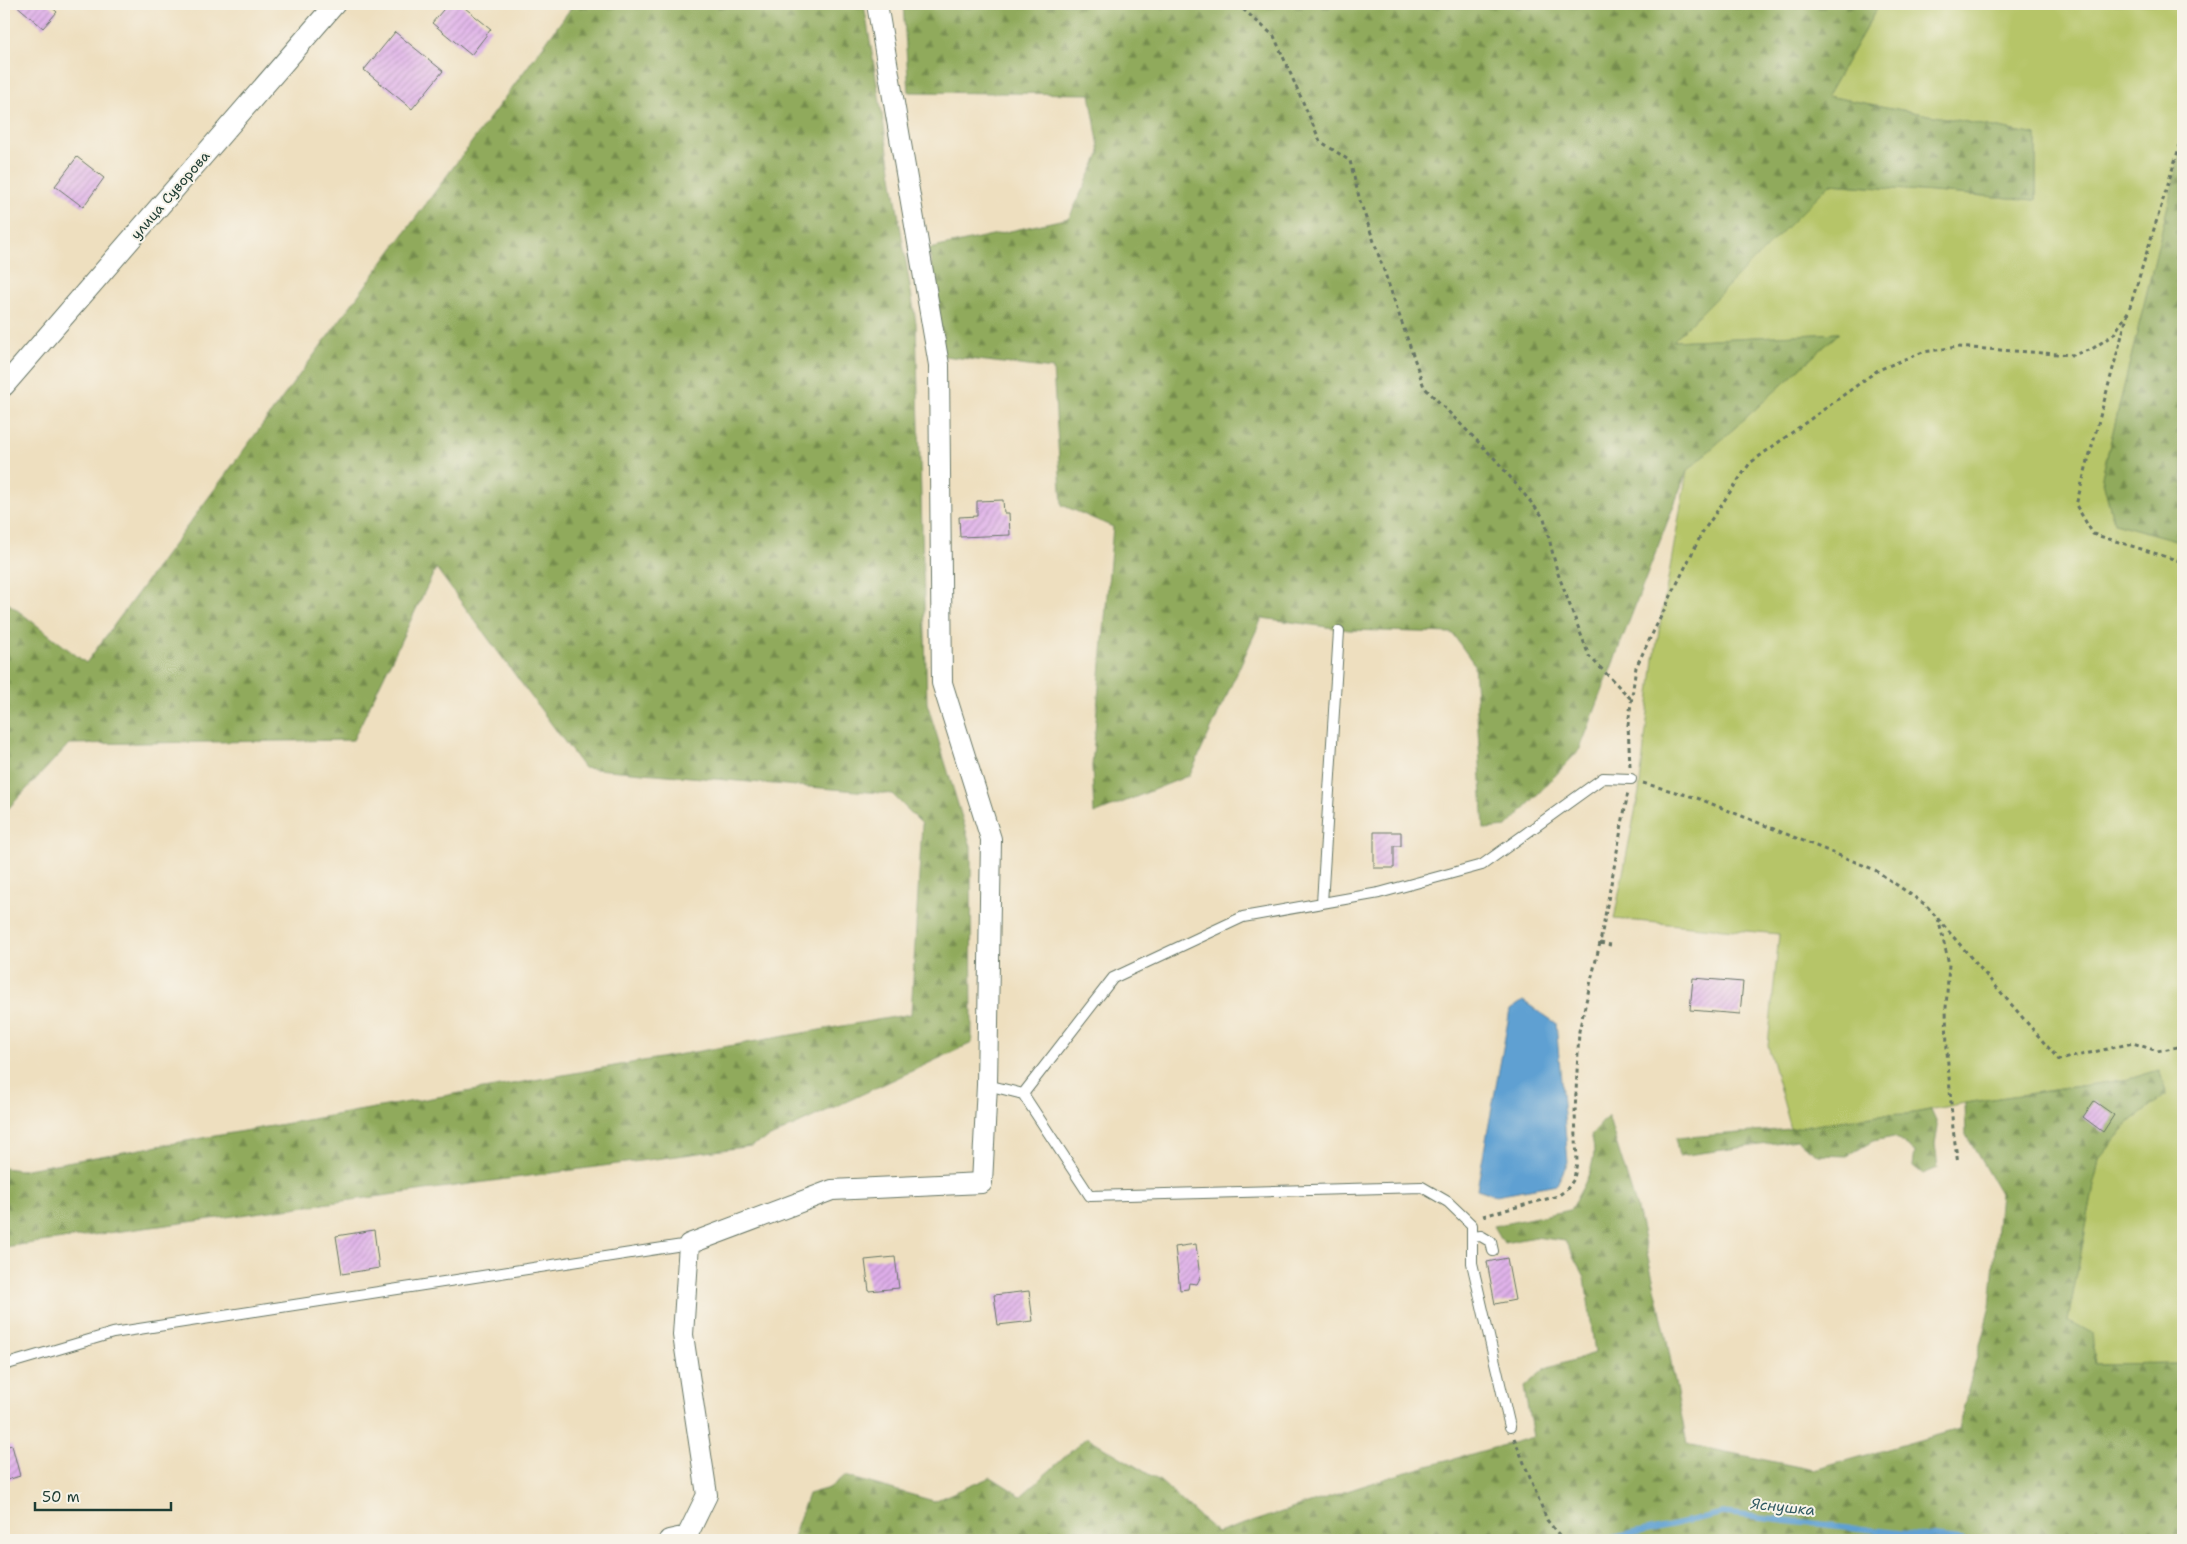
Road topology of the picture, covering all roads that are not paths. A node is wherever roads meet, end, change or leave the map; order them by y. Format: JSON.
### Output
{"nodes":[{"id":1,"x":335,"y":4,"type":"edge"},
{"id":2,"x":877,"y":4,"type":"edge"},
{"id":3,"x":4,"y":386,"type":"edge"},
{"id":4,"x":1339,"y":631,"type":"dead end"},
{"id":5,"x":1631,"y":779,"type":"road end"},
{"id":6,"x":1322,"y":903,"type":"junction"},
{"id":7,"x":986,"y":1085,"type":"junction"},
{"id":8,"x":1023,"y":1094,"type":"junction"},
{"id":9,"x":1472,"y":1237,"type":"junction"},
{"id":10,"x":689,"y":1244,"type":"junction"},
{"id":11,"x":1493,"y":1251,"type":"dead end"},
{"id":12,"x":4,"y":1365,"type":"edge"},
{"id":13,"x":1510,"y":1427,"type":"road end"},
{"id":14,"x":669,"y":1540,"type":"edge"}],
"edges":[{"from":1,"to":3,"type":"street","name":"улица Суворова"},
{"from":2,"to":7,"type":"street"},
{"from":4,"to":6,"type":"lane"},
{"from":5,"to":6,"type":"lane"},
{"from":6,"to":8,"type":"lane"},
{"from":7,"to":8,"type":"lane"},
{"from":7,"to":10,"type":"street"},
{"from":8,"to":9,"type":"lane"},
{"from":9,"to":11,"type":"lane"},
{"from":9,"to":13,"type":"lane"},
{"from":10,"to":12,"type":"lane"},
{"from":10,"to":14,"type":"street"}]}
